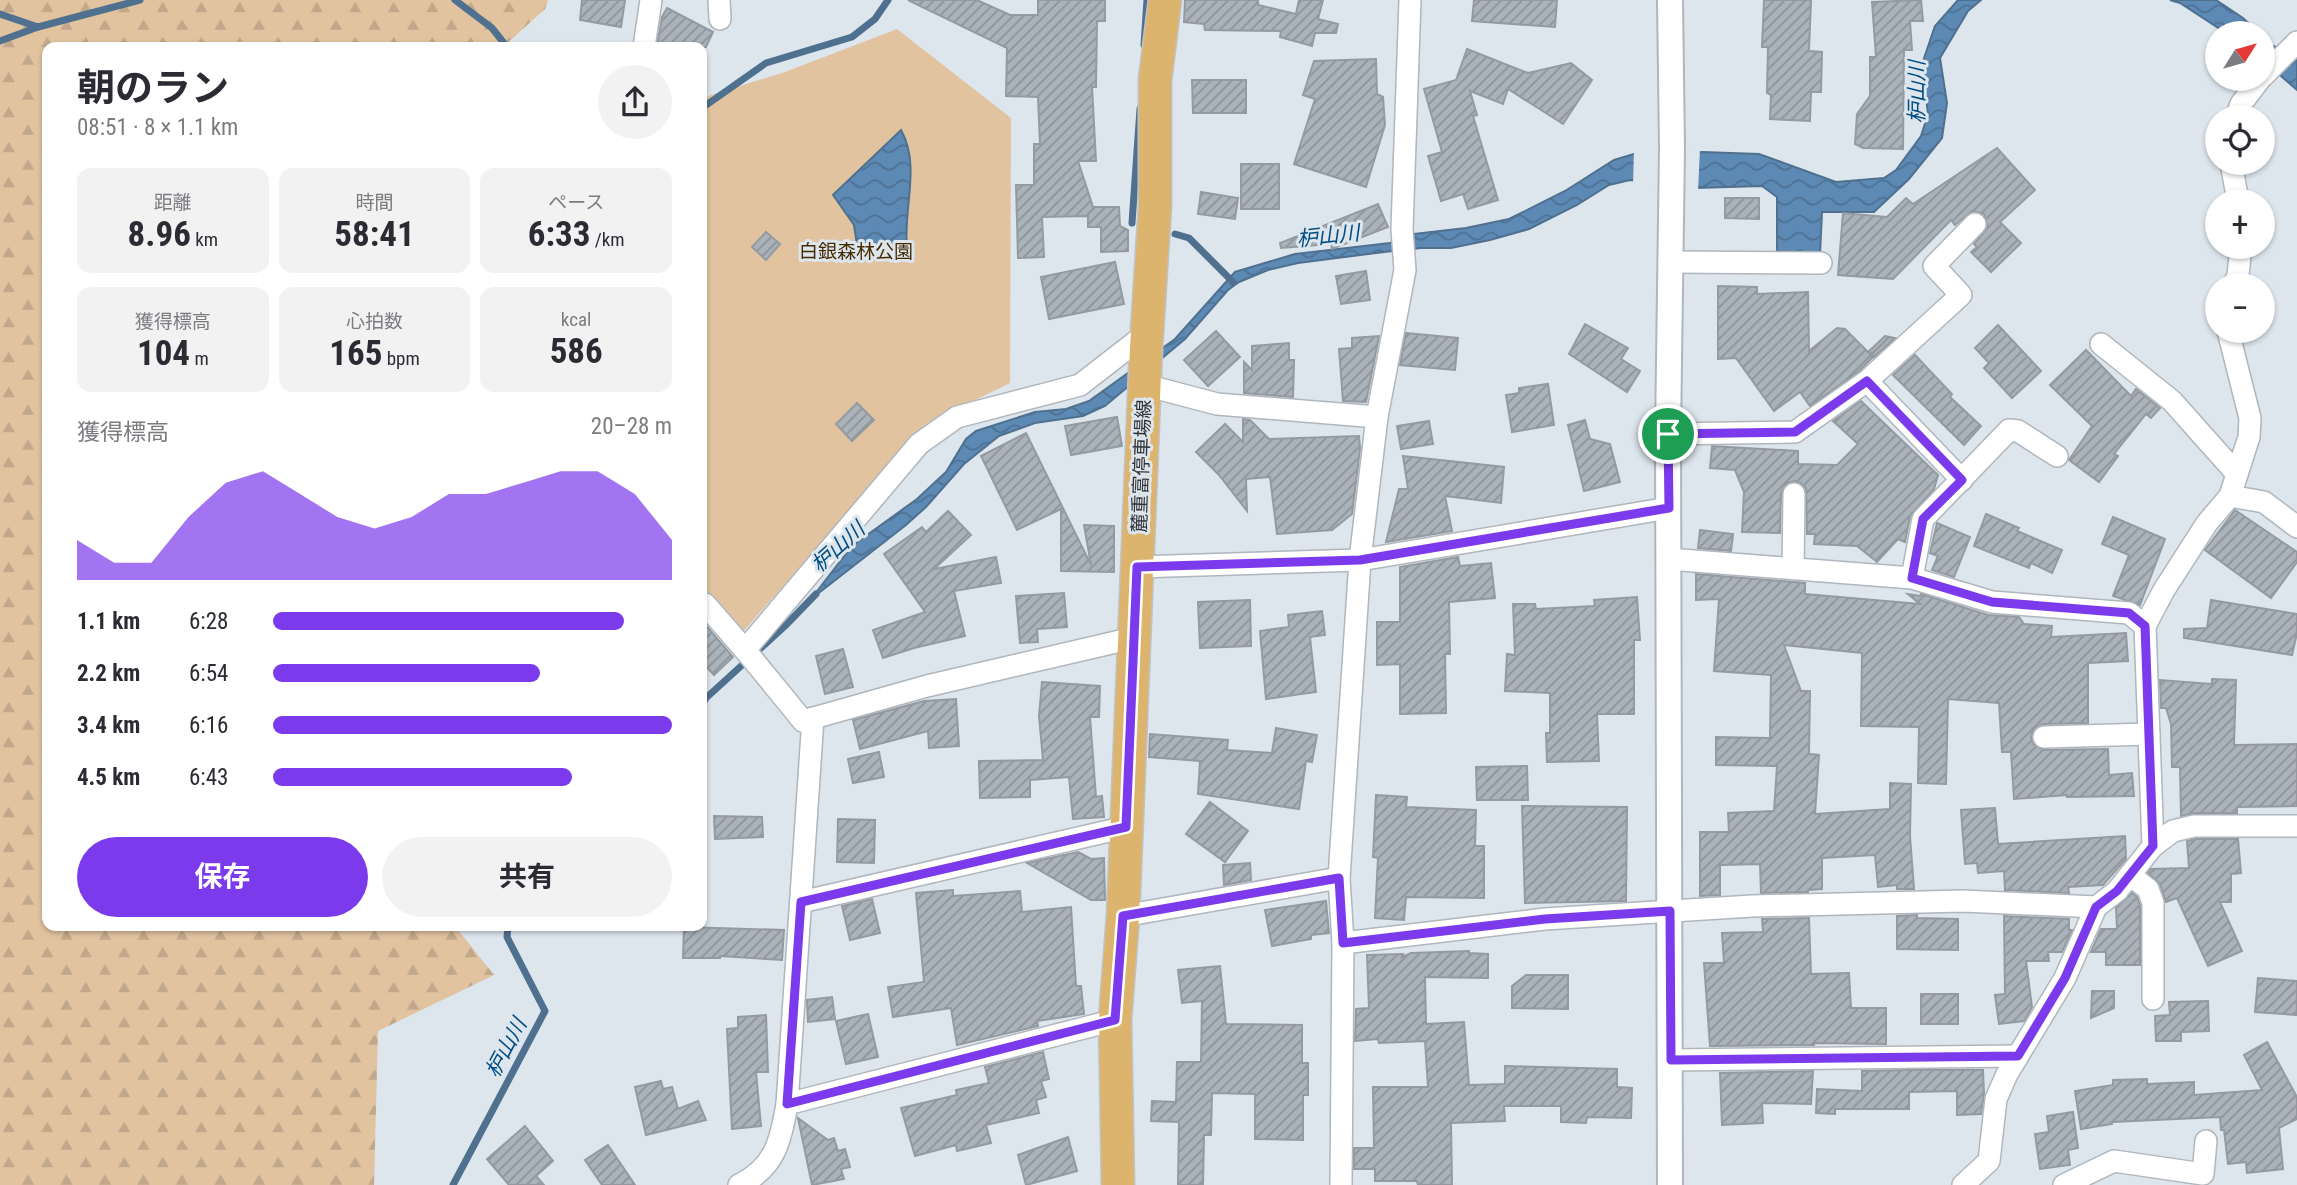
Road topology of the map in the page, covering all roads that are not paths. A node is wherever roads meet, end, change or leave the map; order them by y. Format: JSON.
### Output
{"nodes":[{"id":1,"x":651,"y":0,"type":"edge"},
{"id":2,"x":1165,"y":0,"type":"edge"},
{"id":3,"x":1410,"y":0,"type":"edge"},
{"id":4,"x":1670,"y":0,"type":"edge"},
{"id":5,"x":645,"y":42,"type":"edge"},
{"id":6,"x":2294,"y":46,"type":"edge"},
{"id":7,"x":2275,"y":64,"type":"edge"},
{"id":8,"x":1975,"y":224,"type":"dead end"},
{"id":9,"x":1669,"y":262,"type":"junction"},
{"id":10,"x":1821,"y":263,"type":"dead end"},
{"id":11,"x":1146,"y":341,"type":"junction"},
{"id":12,"x":2231,"y":343,"type":"edge"},
{"id":13,"x":2101,"y":344,"type":"dead end"},
{"id":14,"x":1867,"y":381,"type":"junction"},
{"id":15,"x":1145,"y":384,"type":"junction"},
{"id":16,"x":1377,"y":417,"type":"junction"},
{"id":17,"x":1668,"y":434,"type":"junction"},
{"id":18,"x":2057,"y":456,"type":"dead end"},
{"id":19,"x":2237,"y":474,"type":"junction"},
{"id":20,"x":1962,"y":480,"type":"junction"},
{"id":21,"x":1794,"y":494,"type":"dead end"},
{"id":22,"x":2230,"y":496,"type":"junction"},
{"id":23,"x":1669,"y":508,"type":"junction"},
{"id":24,"x":2297,"y":527,"type":"edge"},
{"id":25,"x":1669,"y":559,"type":"junction"},
{"id":26,"x":1360,"y":560,"type":"junction"},
{"id":27,"x":1137,"y":567,"type":"junction"},
{"id":28,"x":1793,"y":568,"type":"junction"},
{"id":29,"x":1912,"y":578,"type":"junction"},
{"id":30,"x":707,"y":606,"type":"edge"},
{"id":31,"x":2145,"y":626,"type":"junction"},
{"id":32,"x":1133,"y":638,"type":"junction"},
{"id":33,"x":745,"y":650,"type":"junction"},
{"id":34,"x":813,"y":718,"type":"junction"},
{"id":35,"x":2149,"y":734,"type":"junction"},
{"id":36,"x":2044,"y":737,"type":"dead end"},
{"id":37,"x":1126,"y":827,"type":"junction"},
{"id":38,"x":2297,"y":827,"type":"edge"},
{"id":39,"x":2153,"y":846,"type":"junction"},
{"id":40,"x":2130,"y":875,"type":"junction"},
{"id":41,"x":1339,"y":878,"type":"junction"},
{"id":42,"x":801,"y":902,"type":"junction"},
{"id":43,"x":2096,"y":907,"type":"junction"},
{"id":44,"x":1670,"y":911,"type":"junction"},
{"id":45,"x":1123,"y":916,"type":"junction"},
{"id":46,"x":1343,"y":943,"type":"junction"},
{"id":47,"x":2152,"y":999,"type":"dead end"},
{"id":48,"x":1115,"y":1020,"type":"junction"},
{"id":49,"x":2018,"y":1056,"type":"junction"},
{"id":50,"x":1671,"y":1060,"type":"junction"},
{"id":51,"x":787,"y":1104,"type":"junction"},
{"id":52,"x":2206,"y":1141,"type":"dead end"},
{"id":53,"x":739,"y":1185,"type":"edge"},
{"id":54,"x":1118,"y":1185,"type":"edge"},
{"id":55,"x":1341,"y":1185,"type":"edge"},
{"id":56,"x":1670,"y":1185,"type":"edge"},
{"id":57,"x":1963,"y":1185,"type":"edge"},
{"id":58,"x":2064,"y":1185,"type":"edge"}],
"edges":[{"from":1,"to":5,"type":"street"},
{"from":2,"to":11,"type":"main road","name":"麓重富停車場線"},
{"from":3,"to":16,"type":"street"},
{"from":4,"to":9,"type":"street"},
{"from":6,"to":7,"type":"street"},
{"from":8,"to":14,"type":"street"},
{"from":9,"to":10,"type":"street"},
{"from":9,"to":17,"type":"street"},
{"from":11,"to":15,"type":"main road","name":"麓重富停車場線"},
{"from":11,"to":33,"type":"street"},
{"from":12,"to":19,"type":"street"},
{"from":13,"to":19,"type":"street"},
{"from":14,"to":17,"type":"street"},
{"from":14,"to":20,"type":"street"},
{"from":15,"to":16,"type":"street"},
{"from":15,"to":27,"type":"main road","name":"麓重富停車場線"},
{"from":16,"to":26,"type":"street"},
{"from":17,"to":23,"type":"street"},
{"from":18,"to":20,"type":"street"},
{"from":19,"to":22,"type":"street"},
{"from":20,"to":29,"type":"street"},
{"from":21,"to":28,"type":"street"},
{"from":22,"to":24,"type":"street"},
{"from":22,"to":31,"type":"street"},
{"from":23,"to":25,"type":"street"},
{"from":23,"to":26,"type":"street"},
{"from":25,"to":28,"type":"street"},
{"from":25,"to":44,"type":"street"},
{"from":26,"to":27,"type":"street"},
{"from":26,"to":41,"type":"street"},
{"from":27,"to":32,"type":"main road","name":"麓重富停車場線"},
{"from":28,"to":29,"type":"street"},
{"from":29,"to":31,"type":"street"},
{"from":30,"to":33,"type":"street"},
{"from":31,"to":35,"type":"street"},
{"from":32,"to":34,"type":"street"},
{"from":32,"to":37,"type":"main road","name":"麓重富停車場線"},
{"from":33,"to":34,"type":"street"},
{"from":34,"to":42,"type":"street"},
{"from":35,"to":36,"type":"street"},
{"from":35,"to":39,"type":"street"},
{"from":37,"to":42,"type":"street"},
{"from":37,"to":45,"type":"main road","name":"麓重富停車場線"},
{"from":38,"to":39,"type":"street"},
{"from":39,"to":40,"type":"street"},
{"from":40,"to":43,"type":"street"},
{"from":40,"to":47,"type":"street"},
{"from":41,"to":45,"type":"street"},
{"from":41,"to":46,"type":"street"},
{"from":42,"to":51,"type":"street"},
{"from":43,"to":44,"type":"street"},
{"from":43,"to":49,"type":"street"},
{"from":44,"to":46,"type":"street"},
{"from":44,"to":50,"type":"street"},
{"from":45,"to":48,"type":"main road","name":"麓重富停車場線"},
{"from":46,"to":55,"type":"street"},
{"from":48,"to":51,"type":"street"},
{"from":48,"to":54,"type":"main road","name":"麓重富停車場線"},
{"from":49,"to":50,"type":"street"},
{"from":49,"to":57,"type":"street"},
{"from":50,"to":56,"type":"street"},
{"from":51,"to":53,"type":"street"},
{"from":52,"to":58,"type":"street"}]}
